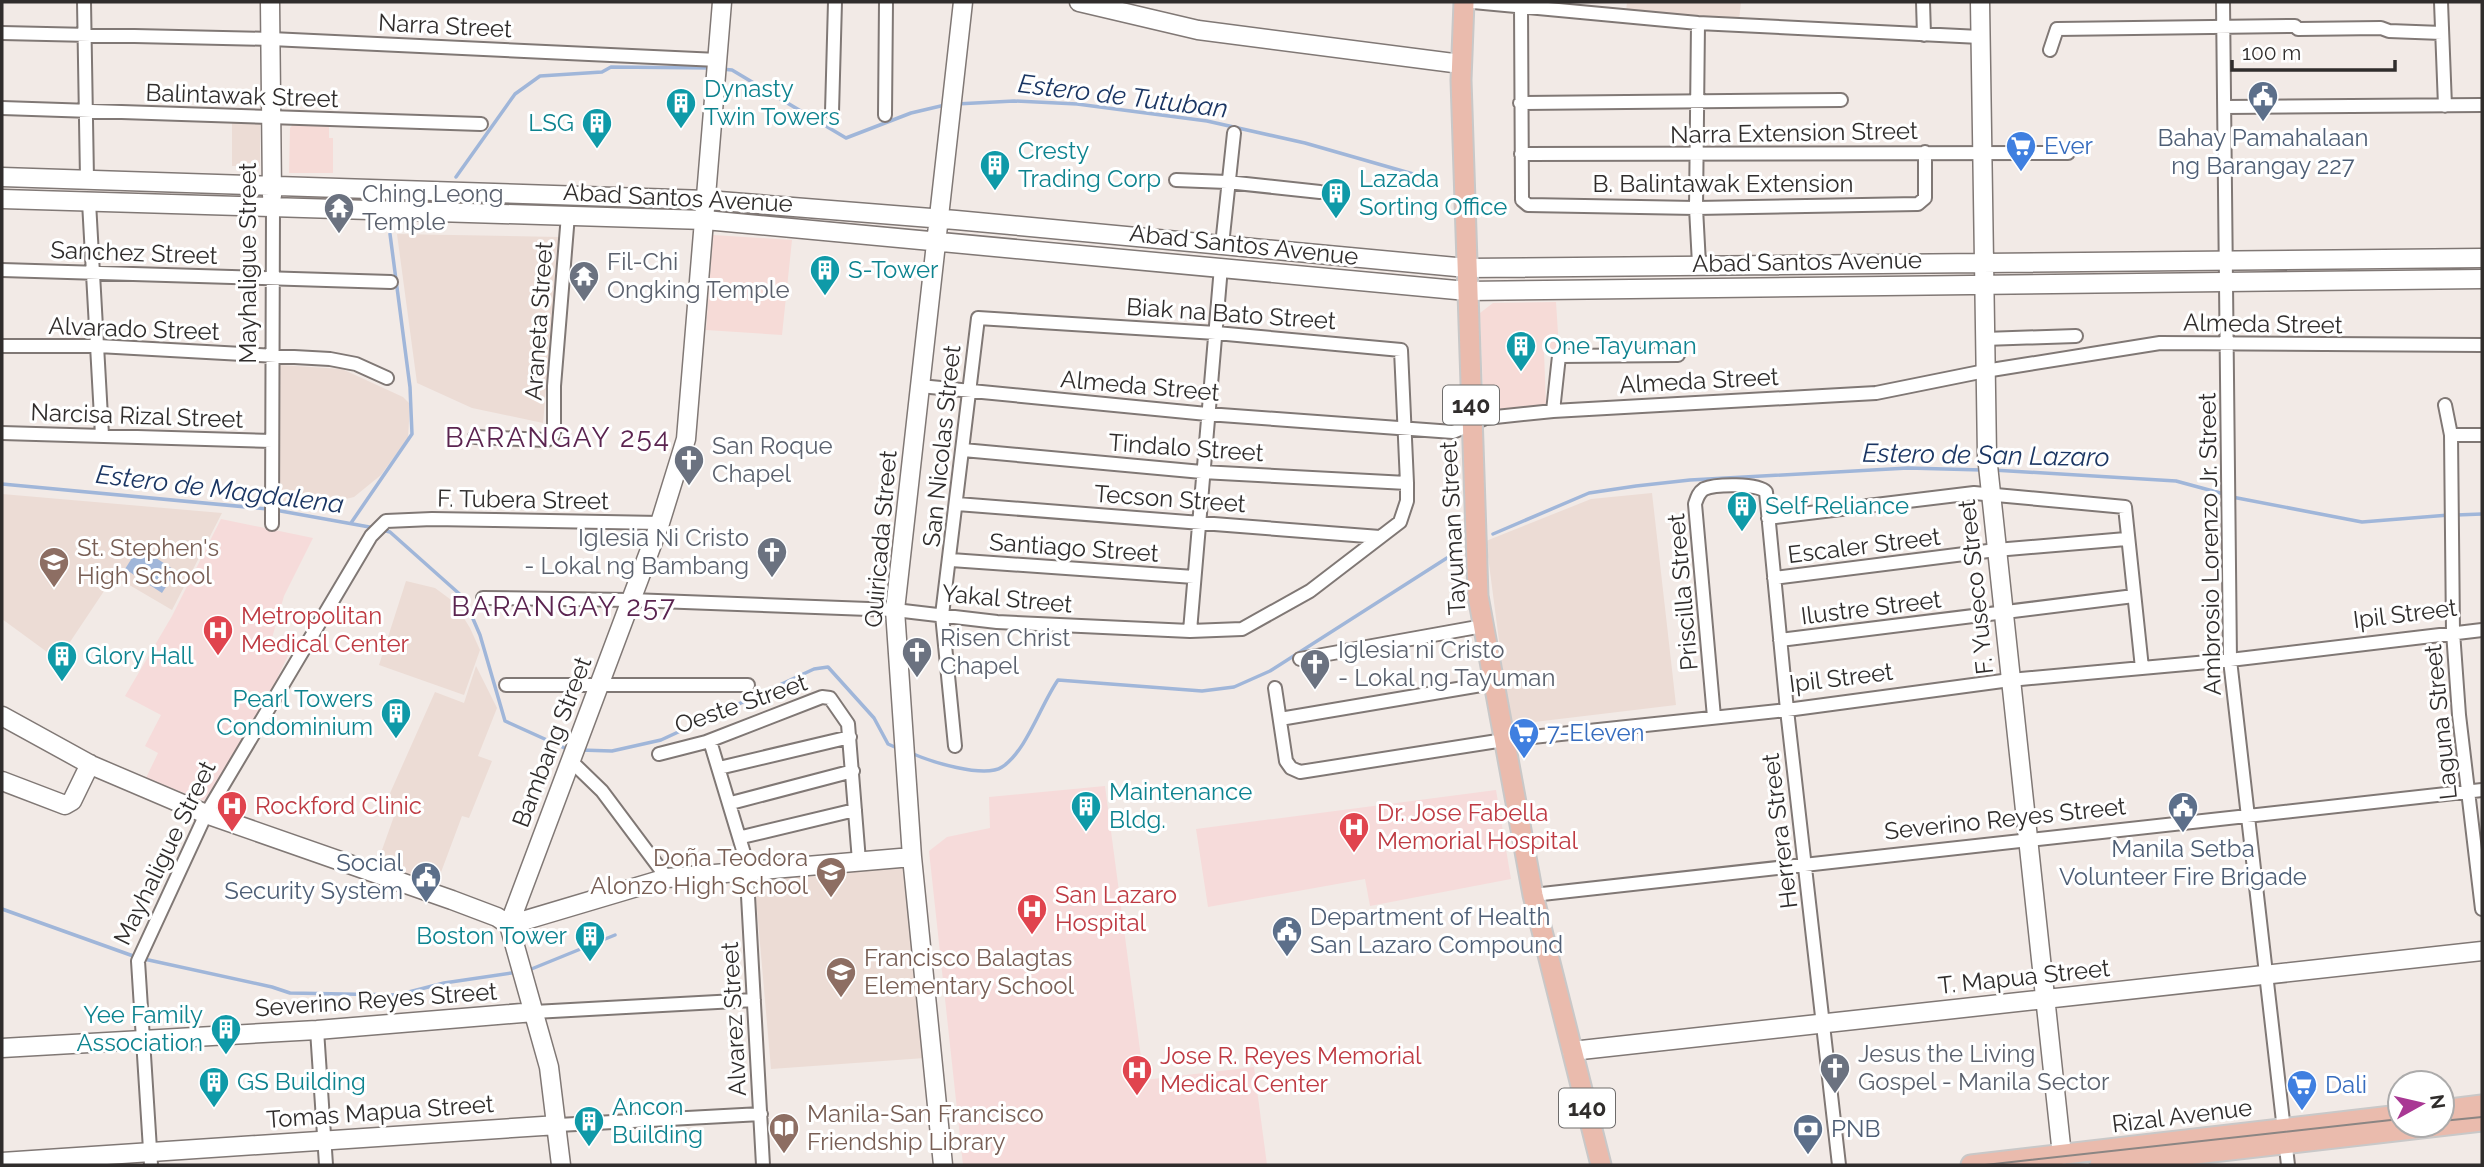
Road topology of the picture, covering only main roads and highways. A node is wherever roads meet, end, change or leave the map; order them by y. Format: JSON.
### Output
{"nodes":[{"id":1,"x":1464,"y":2,"type":"edge"},
{"id":2,"x":2482,"y":1105,"type":"edge"},
{"id":3,"x":2456,"y":1108,"type":"edge"},
{"id":4,"x":2386,"y":1117,"type":"edge"},
{"id":5,"x":2482,"y":1121,"type":"edge"},
{"id":6,"x":2285,"y":1135,"type":"junction"},
{"id":7,"x":2063,"y":1160,"type":"edge"},
{"id":8,"x":1601,"y":1165,"type":"edge"},
{"id":9,"x":1971,"y":1165,"type":"edge"},
{"id":10,"x":2099,"y":1165,"type":"edge"}],
"edges":[{"from":1,"to":8,"type":"main road","name":"Tayuman Street","number":"140"},
{"from":2,"to":3,"type":"main road"},
{"from":4,"to":6,"type":"main road","name":"Rizal Avenue"},
{"from":5,"to":6,"type":"main road","name":"Rizal Avenue"},
{"from":6,"to":7,"type":"main road","name":"Rizal Avenue"},
{"from":6,"to":10,"type":"main road","name":"Rizal Avenue"},
{"from":7,"to":9,"type":"main road","name":"Rizal Avenue"}]}
